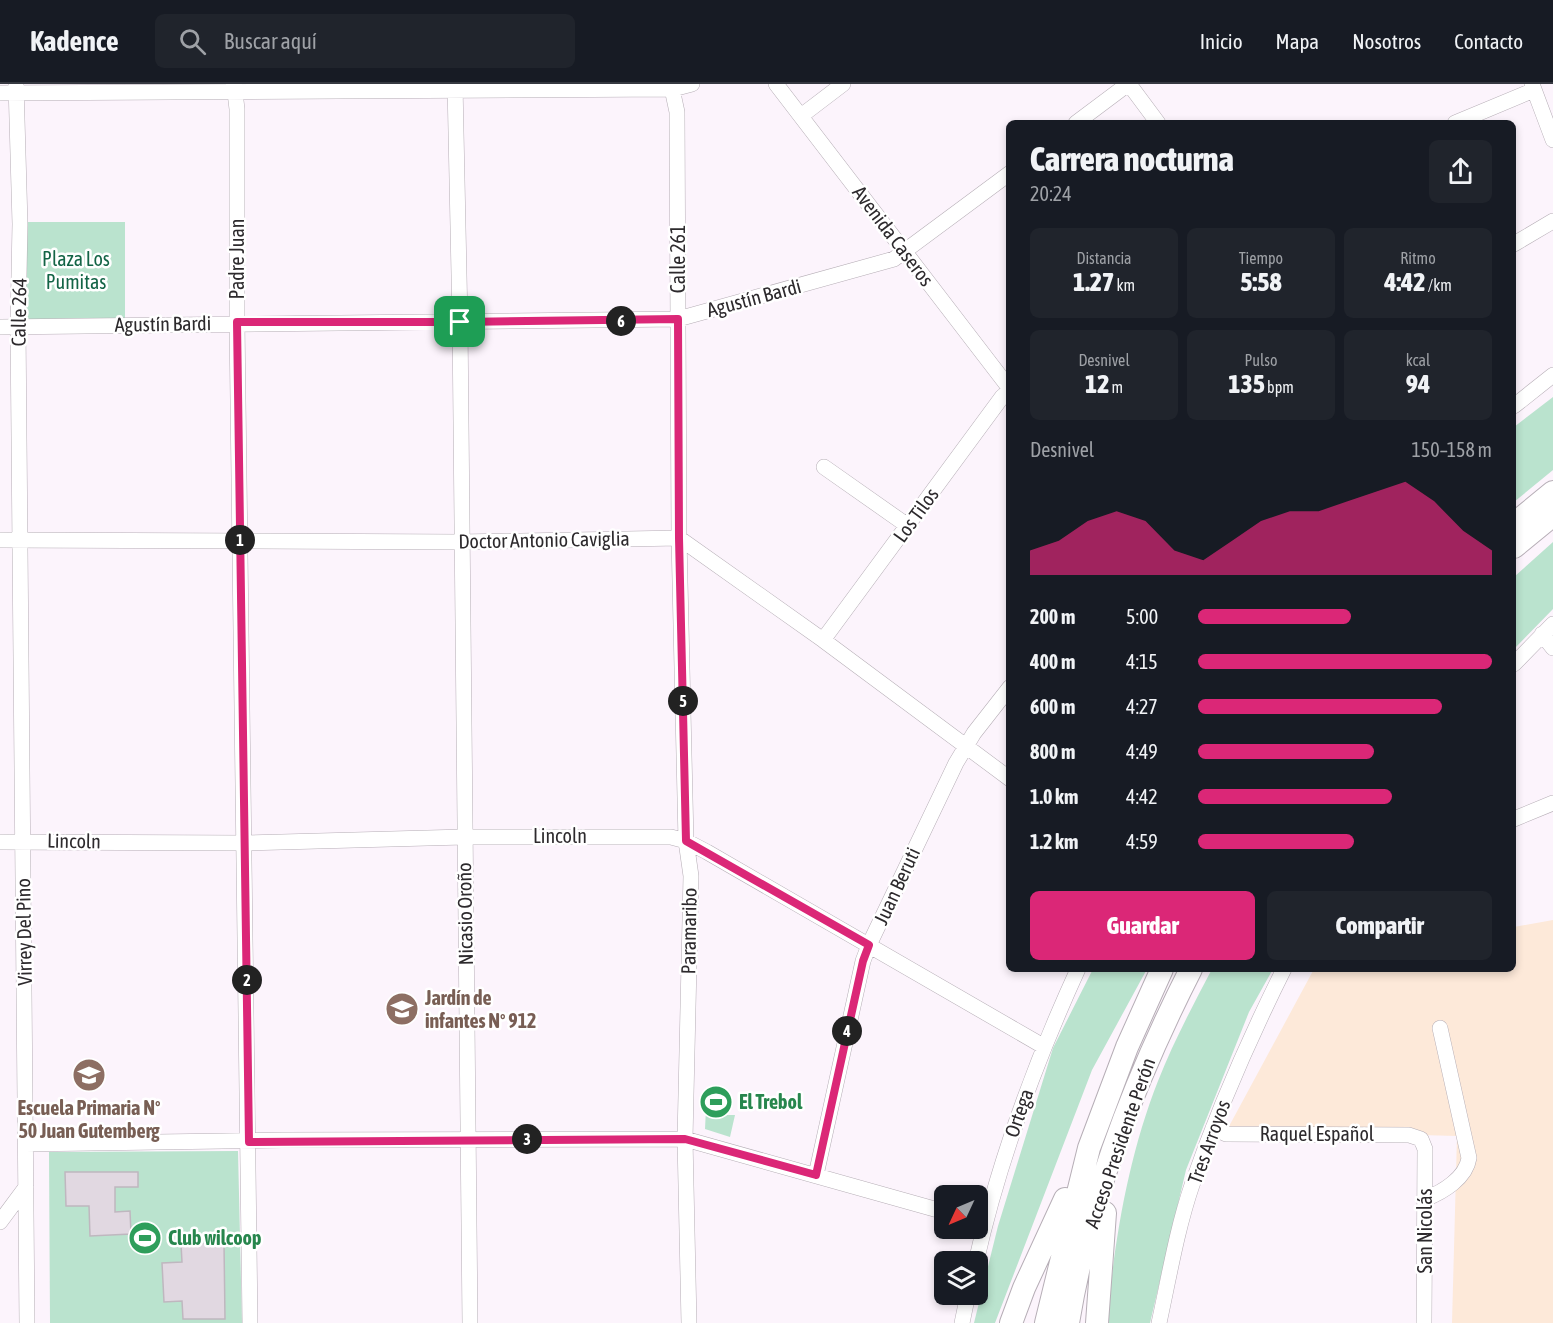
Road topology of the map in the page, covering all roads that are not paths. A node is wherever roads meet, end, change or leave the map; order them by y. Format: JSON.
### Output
{"nodes":[{"id":1,"x":692,"y":84,"type":"edge"},
{"id":2,"x":776,"y":84,"type":"edge"},
{"id":3,"x":843,"y":84,"type":"edge"},
{"id":4,"x":1128,"y":84,"type":"edge"},
{"id":5,"x":672,"y":86,"type":"edge"},
{"id":6,"x":455,"y":87,"type":"edge"},
{"id":7,"x":1533,"y":87,"type":"edge"},
{"id":8,"x":17,"y":88,"type":"edge"},
{"id":9,"x":235,"y":88,"type":"edge"},
{"id":10,"x":0,"y":93,"type":"edge"},
{"id":11,"x":801,"y":116,"type":"junction"},
{"id":12,"x":1080,"y":120,"type":"edge"},
{"id":13,"x":1156,"y":120,"type":"edge"},
{"id":14,"x":1462,"y":120,"type":"edge"},
{"id":15,"x":1553,"y":140,"type":"edge"},
{"id":16,"x":1006,"y":176,"type":"edge"},
{"id":17,"x":1553,"y":221,"type":"edge"},
{"id":18,"x":1516,"y":243,"type":"edge"},
{"id":19,"x":905,"y":252,"type":"junction"},
{"id":20,"x":678,"y":319,"type":"junction"},
{"id":21,"x":237,"y":322,"type":"junction"},
{"id":22,"x":460,"y":322,"type":"junction"},
{"id":23,"x":0,"y":327,"type":"edge"},
{"id":24,"x":18,"y":327,"type":"junction"},
{"id":25,"x":1553,"y":375,"type":"edge"},
{"id":26,"x":1006,"y":385,"type":"edge"},
{"id":27,"x":1006,"y":394,"type":"edge"},
{"id":28,"x":1516,"y":403,"type":"edge"},
{"id":29,"x":825,"y":467,"type":"dead end"},
{"id":30,"x":1553,"y":492,"type":"edge"},
{"id":31,"x":1553,"y":515,"type":"edge"},
{"id":32,"x":1516,"y":522,"type":"edge"},
{"id":33,"x":908,"y":526,"type":"junction"},
{"id":34,"x":679,"y":538,"type":"junction"},
{"id":35,"x":0,"y":540,"type":"edge"},
{"id":36,"x":19,"y":540,"type":"junction"},
{"id":37,"x":240,"y":542,"type":"junction"},
{"id":38,"x":461,"y":542,"type":"junction"},
{"id":39,"x":1516,"y":545,"type":"edge"},
{"id":40,"x":1547,"y":629,"type":"edge"},
{"id":41,"x":823,"y":640,"type":"junction"},
{"id":42,"x":1553,"y":648,"type":"edge"},
{"id":43,"x":1516,"y":662,"type":"edge"},
{"id":44,"x":1006,"y":692,"type":"edge"},
{"id":45,"x":965,"y":746,"type":"junction"},
{"id":46,"x":1006,"y":776,"type":"edge"},
{"id":47,"x":1553,"y":803,"type":"edge"},
{"id":48,"x":1516,"y":818,"type":"edge"},
{"id":49,"x":464,"y":837,"type":"junction"},
{"id":50,"x":23,"y":841,"type":"junction"},
{"id":51,"x":686,"y":841,"type":"junction"},
{"id":52,"x":0,"y":842,"type":"edge"},
{"id":53,"x":246,"y":843,"type":"junction"},
{"id":54,"x":869,"y":945,"type":"junction"},
{"id":55,"x":1077,"y":972,"type":"edge"},
{"id":56,"x":1161,"y":972,"type":"edge"},
{"id":57,"x":1190,"y":972,"type":"edge"},
{"id":58,"x":1283,"y":972,"type":"edge"},
{"id":59,"x":1440,"y":1028,"type":"dead end"},
{"id":60,"x":1042,"y":1046,"type":"junction"},
{"id":61,"x":1214,"y":1128,"type":"junction"},
{"id":62,"x":685,"y":1139,"type":"junction"},
{"id":63,"x":1421,"y":1139,"type":"joint"},
{"id":64,"x":468,"y":1140,"type":"junction"},
{"id":65,"x":249,"y":1142,"type":"junction"},
{"id":66,"x":26,"y":1144,"type":"junction"},
{"id":67,"x":1115,"y":1147,"type":"junction"},
{"id":68,"x":1089,"y":1148,"type":"junction"},
{"id":69,"x":816,"y":1175,"type":"junction"},
{"id":70,"x":26,"y":1187,"type":"junction"},
{"id":71,"x":1425,"y":1199,"type":"junction"},
{"id":72,"x":988,"y":1202,"type":"edge"},
{"id":73,"x":934,"y":1209,"type":"edge"},
{"id":74,"x":0,"y":1222,"type":"edge"},
{"id":75,"x":966,"y":1305,"type":"edge"},
{"id":76,"x":27,"y":1323,"type":"edge"},
{"id":77,"x":250,"y":1323,"type":"edge"},
{"id":78,"x":470,"y":1323,"type":"edge"},
{"id":79,"x":689,"y":1323,"type":"edge"},
{"id":80,"x":962,"y":1323,"type":"edge"},
{"id":81,"x":1011,"y":1323,"type":"edge"},
{"id":82,"x":1046,"y":1323,"type":"edge"},
{"id":83,"x":1068,"y":1323,"type":"edge"},
{"id":84,"x":1097,"y":1323,"type":"edge"},
{"id":85,"x":1159,"y":1323,"type":"edge"},
{"id":86,"x":1424,"y":1323,"type":"edge"}],
"edges":[{"from":1,"to":5,"type":"street"},
{"from":2,"to":11,"type":"street","name":"Avenida Caseros"},
{"from":3,"to":11,"type":"street"},
{"from":4,"to":12,"type":"street"},
{"from":4,"to":13,"type":"street"},
{"from":5,"to":6,"type":"street"},
{"from":5,"to":20,"type":"street","name":"Calle 261"},
{"from":6,"to":9,"type":"street"},
{"from":6,"to":22,"type":"street","name":"Nicasio Oroño"},
{"from":7,"to":14,"type":"street"},
{"from":7,"to":15,"type":"street"},
{"from":8,"to":9,"type":"street"},
{"from":8,"to":10,"type":"street"},
{"from":8,"to":24,"type":"street","name":"Calle 264"},
{"from":9,"to":21,"type":"street","name":"Padre Juan"},
{"from":11,"to":19,"type":"street","name":"Avenida Caseros"},
{"from":16,"to":19,"type":"street","name":"Agustín Bardi"},
{"from":17,"to":18,"type":"street"},
{"from":19,"to":20,"type":"street","name":"Agustín Bardi"},
{"from":19,"to":26,"type":"street","name":"Avenida Caseros"},
{"from":20,"to":22,"type":"street","name":"Agustín Bardi"},
{"from":20,"to":34,"type":"street","name":"Calle 261"},
{"from":21,"to":22,"type":"street","name":"Agustín Bardi"},
{"from":21,"to":24,"type":"street","name":"Agustín Bardi"},
{"from":21,"to":37,"type":"street","name":"Padre Juan"},
{"from":22,"to":38,"type":"street","name":"Nicasio Oroño"},
{"from":23,"to":24,"type":"street","name":"Agustín Bardi"},
{"from":24,"to":36,"type":"street","name":"Calle 264"},
{"from":25,"to":28,"type":"street"},
{"from":27,"to":33,"type":"street","name":"Los Tilos"},
{"from":29,"to":33,"type":"street"},
{"from":30,"to":32,"type":"highway"},
{"from":31,"to":39,"type":"highway"},
{"from":33,"to":41,"type":"street","name":"Los Tilos"},
{"from":34,"to":38,"type":"street","name":"Doctor Antonio Caviglia"},
{"from":34,"to":41,"type":"street"},
{"from":34,"to":51,"type":"street","name":"Paramaribo"},
{"from":35,"to":36,"type":"street","name":"Doctor Antonio Caviglia"},
{"from":36,"to":37,"type":"street","name":"Doctor Antonio Caviglia"},
{"from":36,"to":50,"type":"street","name":"Virrey Del Pino"},
{"from":37,"to":38,"type":"street","name":"Doctor Antonio Caviglia"},
{"from":37,"to":53,"type":"street","name":"Padre Juan"},
{"from":38,"to":49,"type":"street","name":"Nicasio Oroño"},
{"from":40,"to":42,"type":"street"},
{"from":40,"to":43,"type":"street"},
{"from":41,"to":45,"type":"street"},
{"from":44,"to":45,"type":"street","name":"Juan Beruti"},
{"from":45,"to":46,"type":"street"},
{"from":45,"to":54,"type":"street","name":"Juan Beruti"},
{"from":47,"to":48,"type":"street"},
{"from":49,"to":51,"type":"street","name":"Lincoln"},
{"from":49,"to":53,"type":"street","name":"Lincoln"},
{"from":49,"to":64,"type":"street","name":"Nicasio Oroño"},
{"from":50,"to":52,"type":"street","name":"Lincoln"},
{"from":50,"to":53,"type":"street","name":"Lincoln"},
{"from":50,"to":66,"type":"street","name":"Virrey Del Pino"},
{"from":51,"to":54,"type":"street","name":"Lincoln"},
{"from":51,"to":62,"type":"street","name":"Paramaribo"},
{"from":53,"to":65,"type":"street","name":"Padre Juan"},
{"from":54,"to":60,"type":"street","name":"Lincoln"},
{"from":54,"to":69,"type":"street","name":"Juan Beruti"},
{"from":55,"to":60,"type":"street","name":"Ortega"},
{"from":56,"to":68,"type":"highway","name":"Acceso Presidente Perón"},
{"from":57,"to":67,"type":"highway","name":"Acceso Presidente Perón"},
{"from":58,"to":61,"type":"street","name":"Tres Arroyos"},
{"from":59,"to":71,"type":"street"},
{"from":60,"to":72,"type":"street","name":"Ortega"},
{"from":61,"to":63,"type":"street","name":"Raquel Español"},
{"from":61,"to":85,"type":"street","name":"Tres Arroyos"},
{"from":62,"to":64,"type":"street"},
{"from":62,"to":69,"type":"street"},
{"from":62,"to":79,"type":"street","name":"Paramaribo"},
{"from":63,"to":71,"type":"street","name":"San Nicolás"},
{"from":64,"to":65,"type":"street"},
{"from":64,"to":78,"type":"street","name":"Nicasio Oroño"},
{"from":65,"to":66,"type":"street"},
{"from":65,"to":77,"type":"street","name":"Padre Juan"},
{"from":66,"to":70,"type":"street","name":"Virrey Del Pino"},
{"from":67,"to":83,"type":"highway","name":"Acceso Presidente Perón"},
{"from":67,"to":84,"type":"highway"},
{"from":68,"to":81,"type":"highway"},
{"from":68,"to":82,"type":"highway","name":"Acceso Presidente Perón"},
{"from":69,"to":73,"type":"street"},
{"from":70,"to":74,"type":"street"},
{"from":70,"to":76,"type":"street","name":"Virrey Del Pino"},
{"from":71,"to":86,"type":"street","name":"San Nicolás"},
{"from":75,"to":80,"type":"street"}]}
